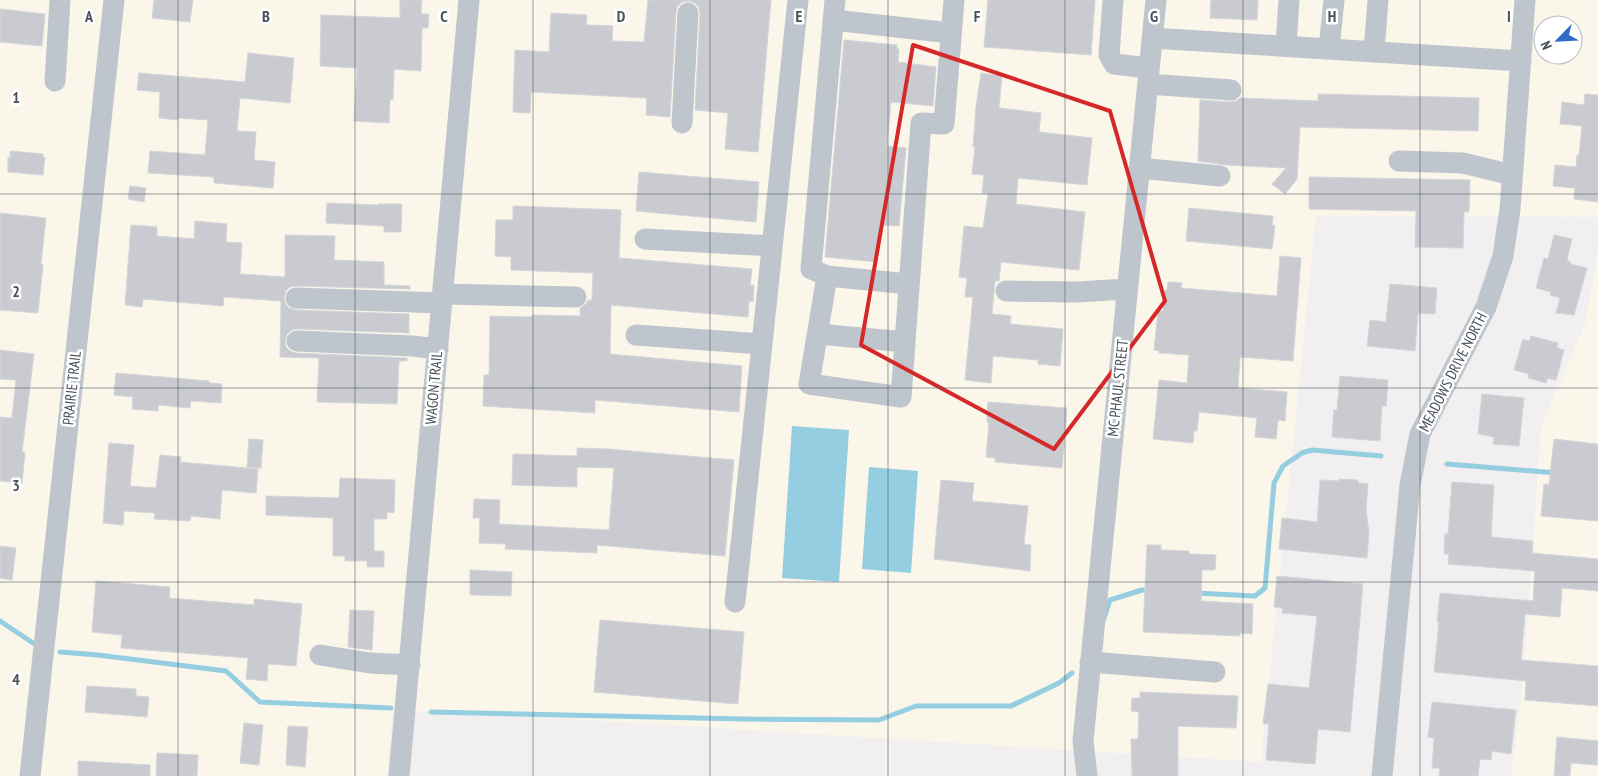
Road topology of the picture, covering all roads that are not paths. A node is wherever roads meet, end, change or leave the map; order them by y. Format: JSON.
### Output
{"nodes":[{"id":1,"x":60,"y":0,"type":"edge"},
{"id":2,"x":114,"y":0,"type":"edge"},
{"id":3,"x":469,"y":0,"type":"edge"},
{"id":4,"x":798,"y":0,"type":"edge"},
{"id":5,"x":954,"y":0,"type":"edge"},
{"id":6,"x":1113,"y":0,"type":"edge"},
{"id":7,"x":1156,"y":0,"type":"edge"},
{"id":8,"x":1289,"y":0,"type":"edge"},
{"id":9,"x":1334,"y":0,"type":"edge"},
{"id":10,"x":1378,"y":0,"type":"edge"},
{"id":11,"x":1526,"y":0,"type":"edge"},
{"id":12,"x":834,"y":10,"type":"edge"},
{"id":13,"x":688,"y":13,"type":"dead end"},
{"id":14,"x":951,"y":32,"type":"junction"},
{"id":15,"x":1152,"y":38,"type":"junction"},
{"id":16,"x":1286,"y":46,"type":"junction"},
{"id":17,"x":1329,"y":48,"type":"junction"},
{"id":18,"x":1374,"y":51,"type":"junction"},
{"id":19,"x":1521,"y":61,"type":"junction"},
{"id":20,"x":1148,"y":76,"type":"junction"},
{"id":21,"x":55,"y":81,"type":"dead end"},
{"id":22,"x":1231,"y":90,"type":"dead end"},
{"id":23,"x":682,"y":123,"type":"dead end"},
{"id":24,"x":1399,"y":161,"type":"dead end"},
{"id":25,"x":1139,"y":168,"type":"junction"},
{"id":26,"x":1512,"y":175,"type":"junction"},
{"id":27,"x":1220,"y":176,"type":"dead end"},
{"id":28,"x":645,"y":239,"type":"dead end"},
{"id":29,"x":772,"y":246,"type":"junction"},
{"id":30,"x":828,"y":276,"type":"junction"},
{"id":31,"x":909,"y":284,"type":"junction"},
{"id":32,"x":1127,"y":289,"type":"junction"},
{"id":33,"x":1006,"y":291,"type":"dead end"},
{"id":34,"x":576,"y":297,"type":"dead end"},
{"id":35,"x":296,"y":298,"type":"dead end"},
{"id":36,"x":442,"y":299,"type":"junction"},
{"id":37,"x":636,"y":334,"type":"dead end"},
{"id":38,"x":818,"y":334,"type":"junction"},
{"id":39,"x":296,"y":341,"type":"dead end"},
{"id":40,"x":905,"y":342,"type":"junction"},
{"id":41,"x":762,"y":344,"type":"junction"},
{"id":42,"x":438,"y":349,"type":"junction"},
{"id":43,"x":735,"y":602,"type":"dead end"},
{"id":44,"x":320,"y":655,"type":"dead end"},
{"id":45,"x":1090,"y":662,"type":"junction"},
{"id":46,"x":410,"y":665,"type":"junction"},
{"id":47,"x":1215,"y":672,"type":"dead end"},
{"id":48,"x":30,"y":776,"type":"edge"},
{"id":49,"x":399,"y":776,"type":"edge"},
{"id":50,"x":1087,"y":776,"type":"edge"},
{"id":51,"x":1382,"y":776,"type":"edge"}],
"edges":[{"from":1,"to":21,"type":"street"},
{"from":2,"to":48,"type":"street","name":"PRAIRIE TRAIL"},
{"from":3,"to":36,"type":"street","name":"WAGON TRAIL"},
{"from":4,"to":29,"type":"street"},
{"from":5,"to":14,"type":"street"},
{"from":6,"to":20,"type":"street"},
{"from":7,"to":15,"type":"street","name":"MC PHAUL STREET"},
{"from":8,"to":16,"type":"street"},
{"from":9,"to":17,"type":"street"},
{"from":10,"to":18,"type":"street"},
{"from":11,"to":19,"type":"street","name":"MEADOWS DRIVE NORTH"},
{"from":12,"to":14,"type":"street"},
{"from":12,"to":30,"type":"street"},
{"from":13,"to":23,"type":"street"},
{"from":14,"to":31,"type":"street"},
{"from":15,"to":16,"type":"street"},
{"from":15,"to":20,"type":"street","name":"MC PHAUL STREET"},
{"from":16,"to":17,"type":"street"},
{"from":17,"to":18,"type":"street"},
{"from":18,"to":19,"type":"street"},
{"from":19,"to":26,"type":"street","name":"MEADOWS DRIVE NORTH"},
{"from":20,"to":22,"type":"street"},
{"from":20,"to":25,"type":"street","name":"MC PHAUL STREET"},
{"from":24,"to":26,"type":"street"},
{"from":25,"to":27,"type":"street"},
{"from":25,"to":32,"type":"street","name":"MC PHAUL STREET"},
{"from":26,"to":51,"type":"street","name":"MEADOWS DRIVE NORTH"},
{"from":28,"to":29,"type":"street"},
{"from":29,"to":41,"type":"street"},
{"from":30,"to":31,"type":"street"},
{"from":30,"to":38,"type":"street"},
{"from":31,"to":40,"type":"street"},
{"from":32,"to":33,"type":"street"},
{"from":32,"to":45,"type":"street","name":"MC PHAUL STREET"},
{"from":34,"to":36,"type":"street"},
{"from":35,"to":36,"type":"street"},
{"from":36,"to":42,"type":"street","name":"WAGON TRAIL"},
{"from":37,"to":41,"type":"street"},
{"from":38,"to":40,"type":"street"},
{"from":38,"to":40,"type":"street"},
{"from":39,"to":42,"type":"street"},
{"from":41,"to":43,"type":"street"},
{"from":42,"to":46,"type":"street","name":"WAGON TRAIL"},
{"from":44,"to":46,"type":"street"},
{"from":45,"to":47,"type":"street"},
{"from":45,"to":50,"type":"street","name":"MC PHAUL STREET"},
{"from":46,"to":49,"type":"street","name":"WAGON TRAIL"}]}
